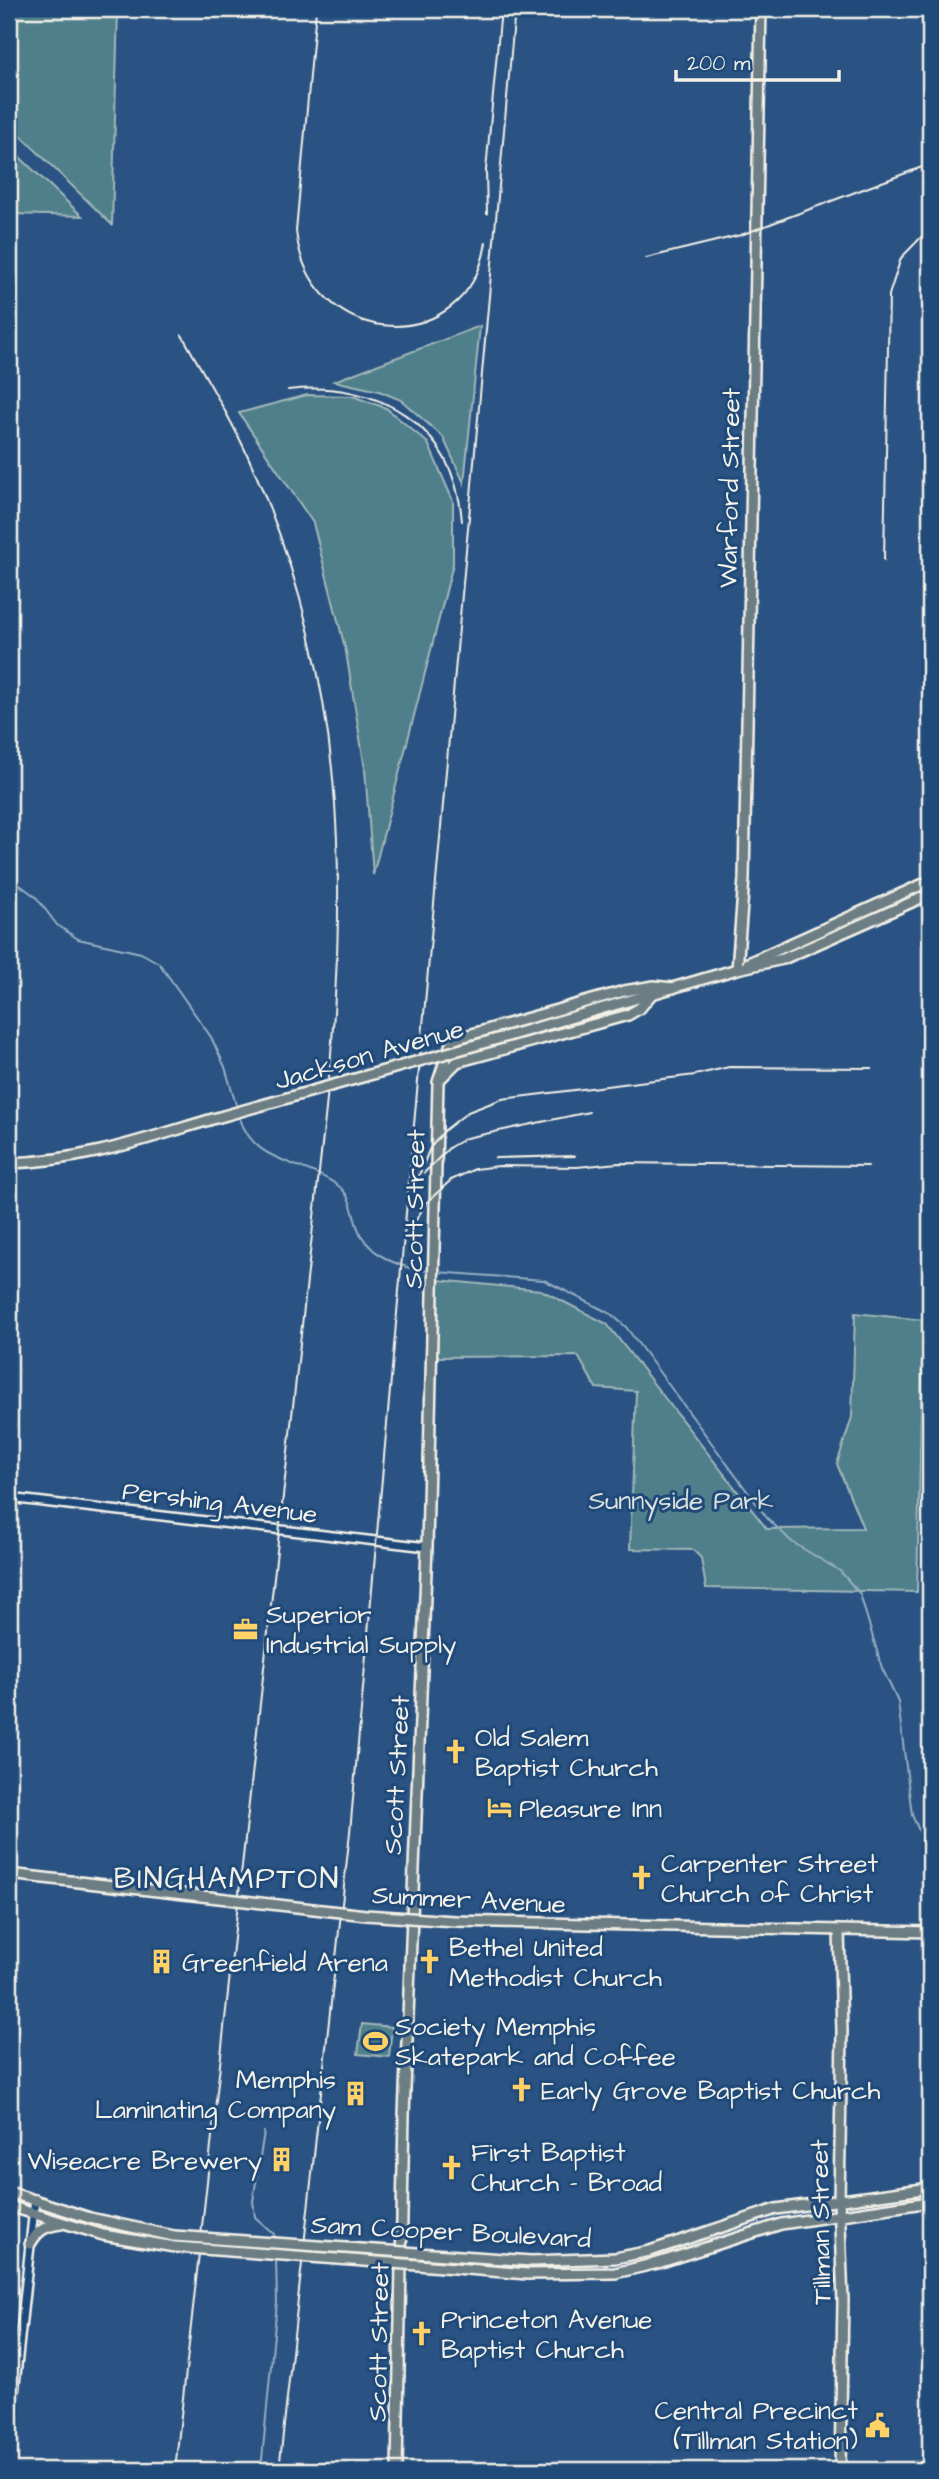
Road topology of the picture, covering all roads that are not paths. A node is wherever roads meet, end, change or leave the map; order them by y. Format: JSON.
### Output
{"nodes":[{"id":1,"x":761,"y":9,"type":"edge"},
{"id":2,"x":930,"y":881,"type":"edge"},
{"id":3,"x":930,"y":894,"type":"edge"},
{"id":4,"x":737,"y":969,"type":"junction"},
{"id":5,"x":673,"y":988,"type":"junction"},
{"id":6,"x":650,"y":996,"type":"junction"},
{"id":7,"x":438,"y":1082,"type":"junction"},
{"id":8,"x":9,"y":1163,"type":"edge"},
{"id":9,"x":9,"y":1498,"type":"edge"},
{"id":10,"x":427,"y":1547,"type":"junction"},
{"id":11,"x":9,"y":1874,"type":"edge"},
{"id":12,"x":839,"y":1931,"type":"junction"},
{"id":13,"x":930,"y":1932,"type":"edge"},
{"id":14,"x":930,"y":2188,"type":"edge"},
{"id":15,"x":9,"y":2192,"type":"edge"},
{"id":16,"x":35,"y":2199,"type":"junction"},
{"id":17,"x":839,"y":2201,"type":"junction"},
{"id":18,"x":930,"y":2202,"type":"edge"},
{"id":19,"x":9,"y":2207,"type":"edge"},
{"id":20,"x":33,"y":2214,"type":"junction"},
{"id":21,"x":840,"y":2214,"type":"junction"},
{"id":22,"x":66,"y":2224,"type":"junction"},
{"id":23,"x":30,"y":2244,"type":"junction"},
{"id":24,"x":9,"y":2440,"type":"edge"},
{"id":25,"x":397,"y":2470,"type":"edge"},
{"id":26,"x":840,"y":2470,"type":"edge"}],
"edges":[{"from":1,"to":4,"type":"main road","name":"Warford Street"},
{"from":2,"to":4,"type":"main road","name":"Jackson Avenue"},
{"from":3,"to":4,"type":"main road","name":"Jackson Avenue"},
{"from":4,"to":5,"type":"main road","name":"Jackson Avenue"},
{"from":5,"to":6,"type":"main road","name":"Jackson Avenue"},
{"from":5,"to":7,"type":"main road","name":"Scott Street"},
{"from":6,"to":7,"type":"main road"},
{"from":6,"to":8,"type":"main road","name":"Jackson Avenue","bridge":true},
{"from":7,"to":10,"type":"main road","name":"Scott Street"},
{"from":9,"to":10,"type":"street","name":"Pershing Avenue"},
{"from":10,"to":25,"type":"main road","name":"Scott Street"},
{"from":11,"to":12,"type":"main road","name":"Summer Avenue","bridge":true},
{"from":12,"to":13,"type":"main road","name":"Summer Avenue"},
{"from":12,"to":17,"type":"main road","name":"Tillman Street"},
{"from":14,"to":17,"type":"main road","name":"Sam Cooper Boulevard"},
{"from":15,"to":16,"type":"main road","name":"Sam Cooper Boulevard"},
{"from":16,"to":17,"type":"main road","name":"Sam Cooper Boulevard","bridge":true},
{"from":16,"to":20,"type":"street"},
{"from":17,"to":21,"type":"main road","name":"Tillman Street"},
{"from":18,"to":21,"type":"main road","name":"Sam Cooper Boulevard"},
{"from":19,"to":20,"type":"main road","name":"Sam Cooper Boulevard"},
{"from":20,"to":22,"type":"main road","name":"Sam Cooper Boulevard"},
{"from":20,"to":23,"type":"street"},
{"from":21,"to":22,"type":"main road","name":"Sam Cooper Boulevard","bridge":true},
{"from":21,"to":26,"type":"main road","name":"Tillman Street"},
{"from":22,"to":23,"type":"main road"},
{"from":23,"to":24,"type":"street"}]}
